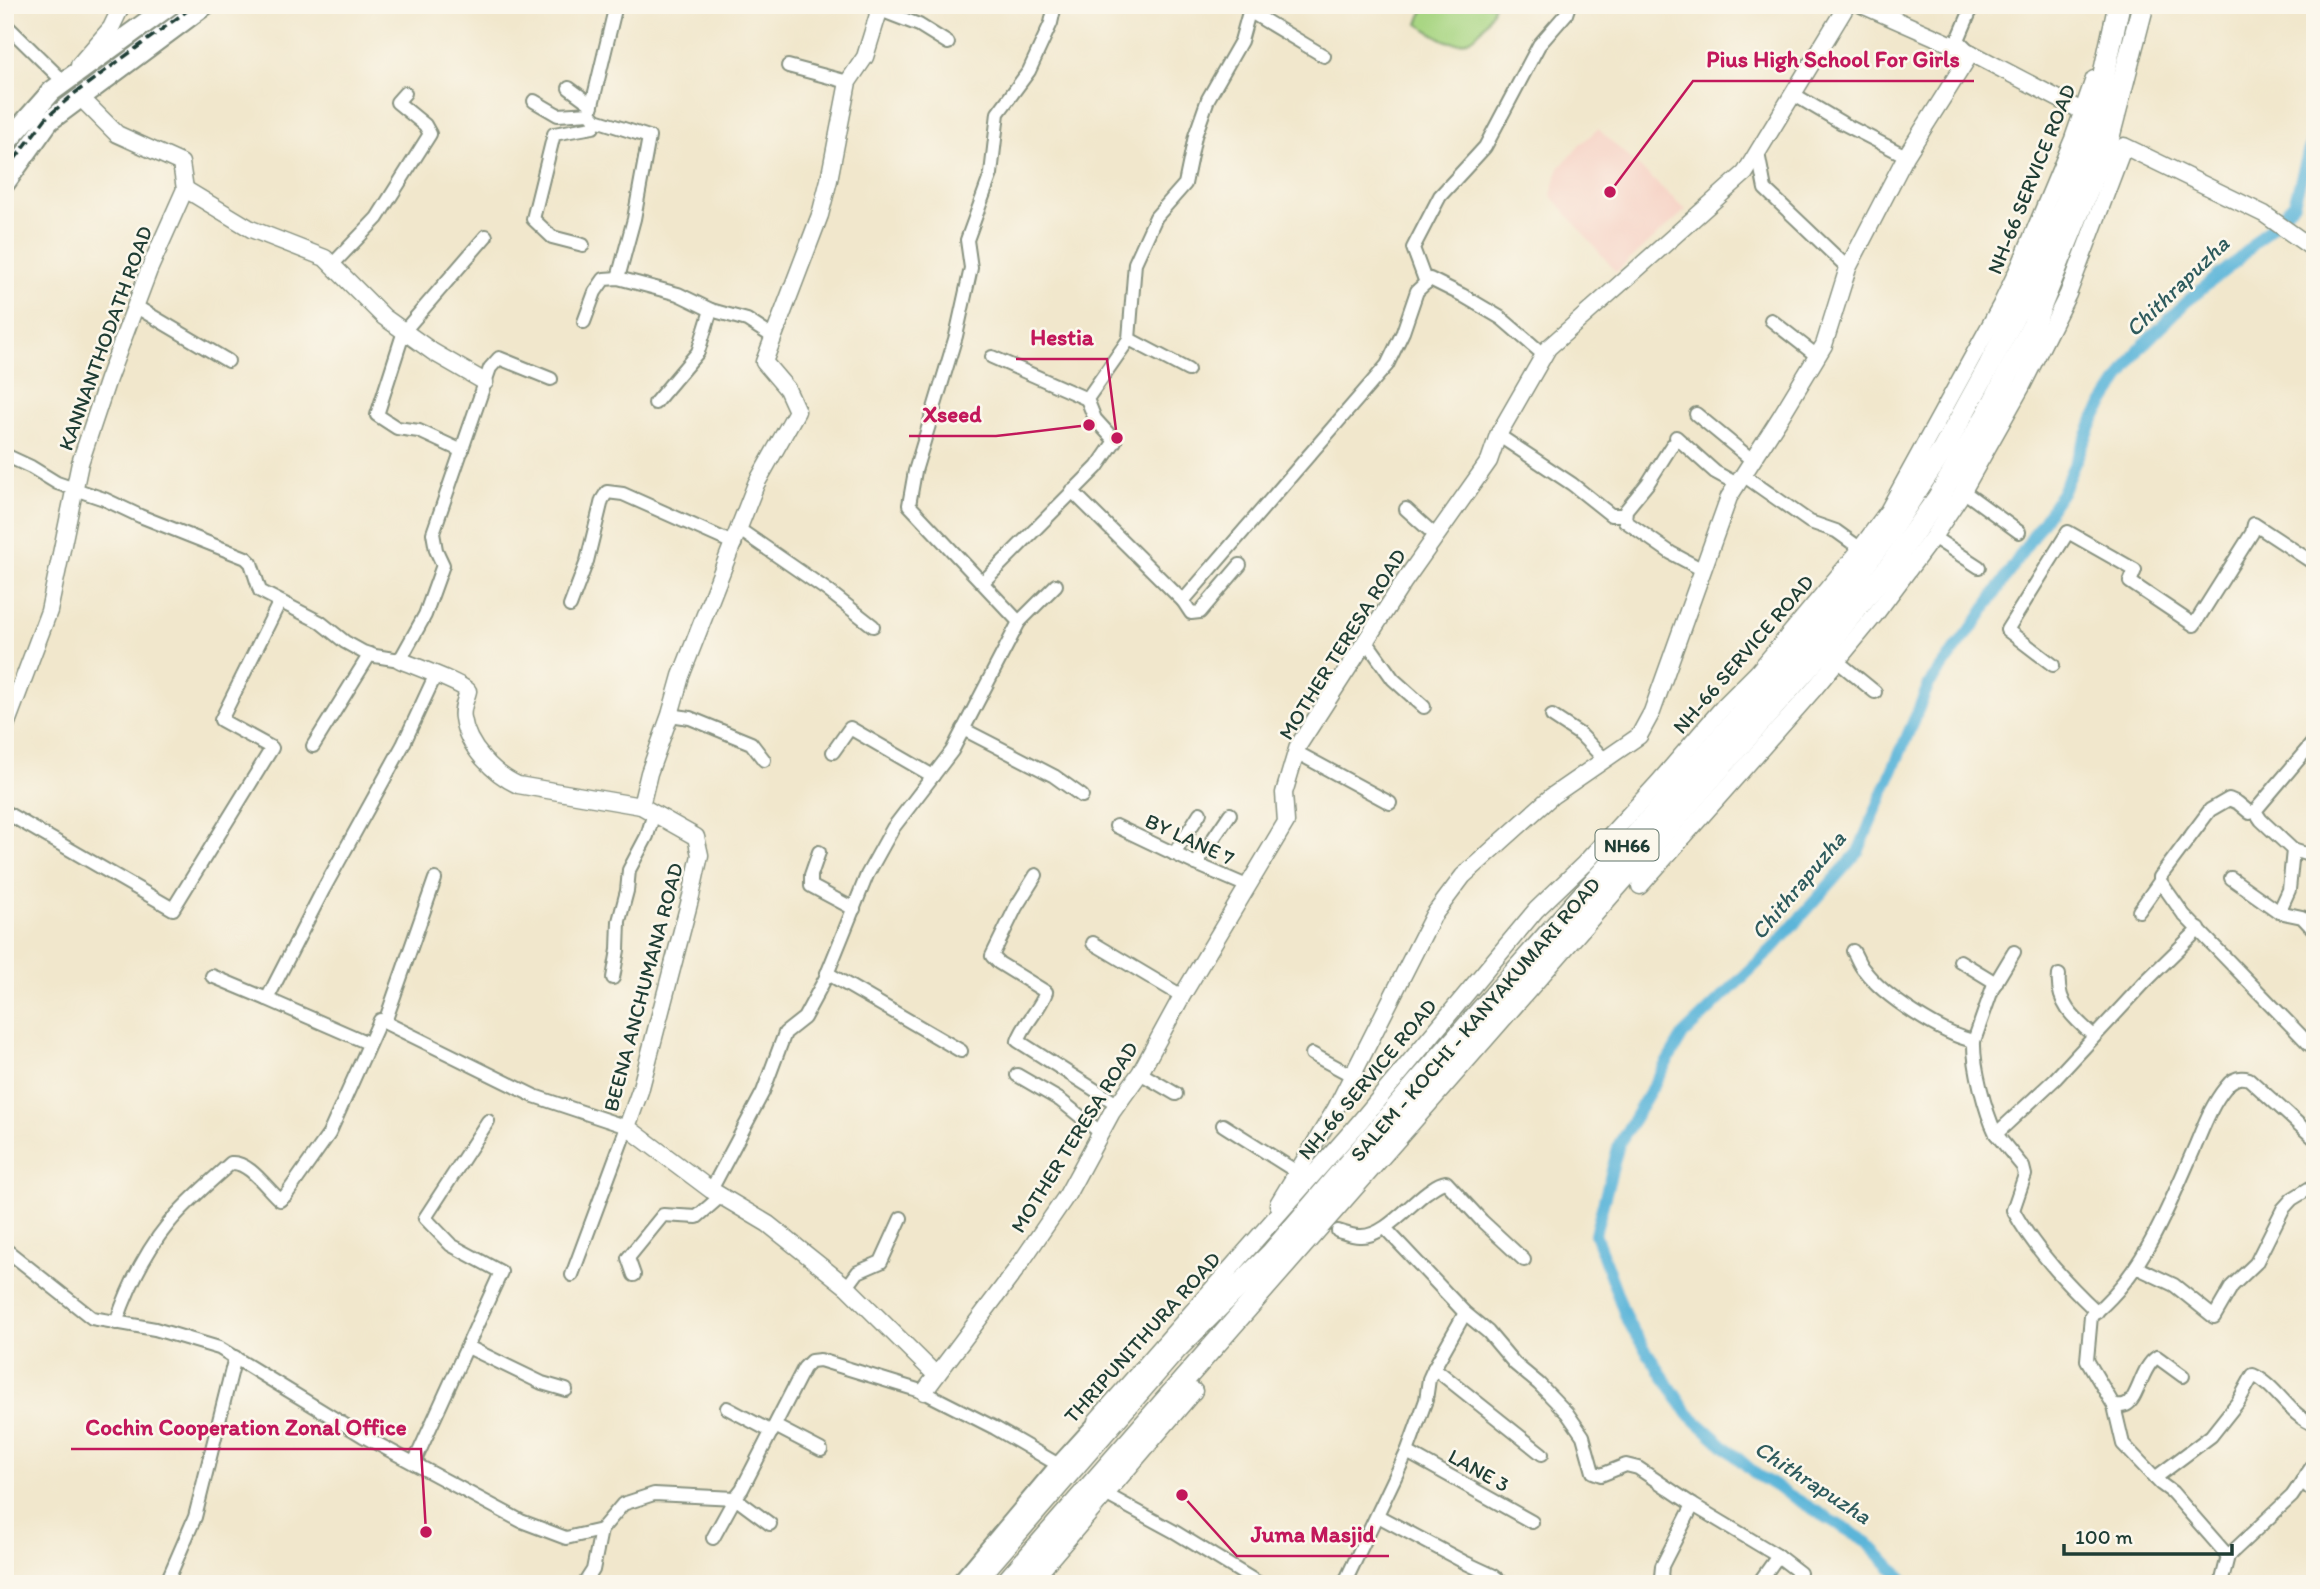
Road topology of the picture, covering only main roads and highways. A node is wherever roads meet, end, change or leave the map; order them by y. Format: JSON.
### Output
{"nodes":[{"id":1,"x":170,"y":5,"type":"edge"},
{"id":2,"x":205,"y":5,"type":"edge"},
{"id":3,"x":2119,"y":5,"type":"edge"},
{"id":4,"x":2143,"y":5,"type":"edge"},
{"id":5,"x":5,"y":144,"type":"edge"},
{"id":6,"x":5,"y":183,"type":"edge"},
{"id":7,"x":1753,"y":716,"type":"junction"},
{"id":8,"x":972,"y":1584,"type":"edge"},
{"id":9,"x":1005,"y":1584,"type":"edge"}],
"edges":[{"from":1,"to":5,"type":"main road"},
{"from":2,"to":6,"type":"main road"},
{"from":3,"to":7,"type":"highway","name":"SALEM - KOCHI - KANYAKUMARI ROAD","number":"NH66"},
{"from":4,"to":7,"type":"highway","name":"SALEM - KOCHI - KANYAKUMARI ROAD","number":"NH66"},
{"from":7,"to":8,"type":"highway","name":"SALEM - KOCHI - KANYAKUMARI ROAD","number":"NH66"},
{"from":7,"to":9,"type":"highway","name":"SALEM - KOCHI - KANYAKUMARI ROAD","number":"NH66"}]}
